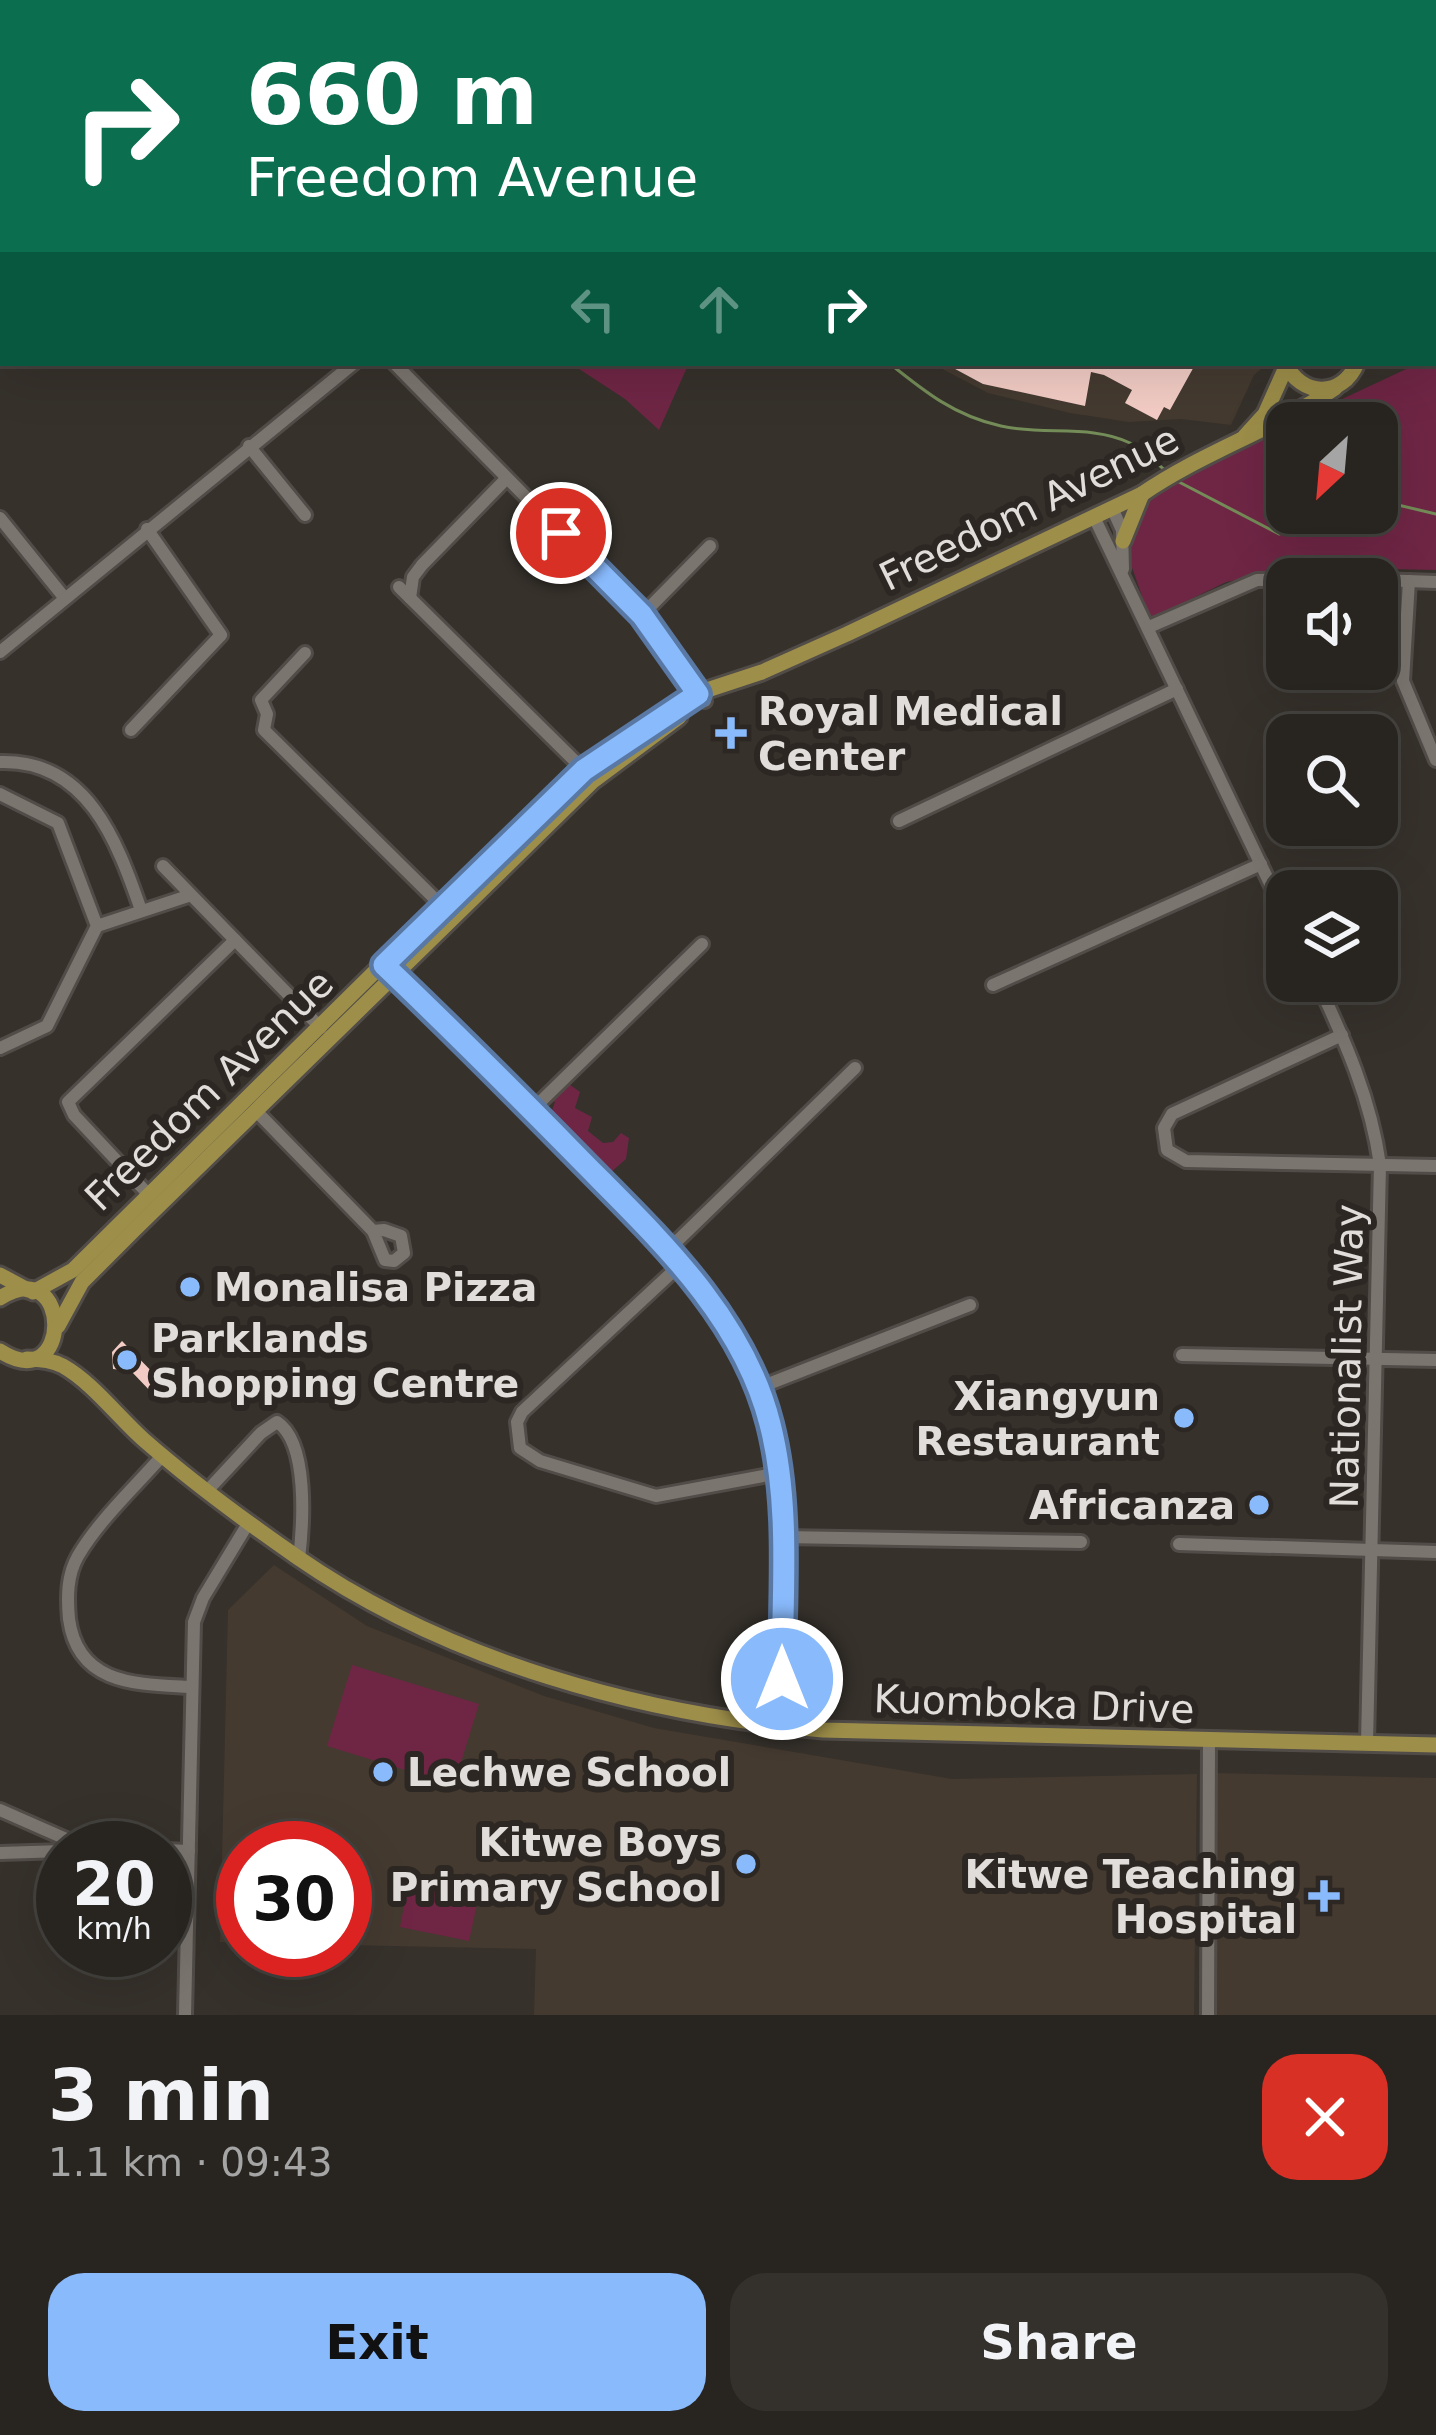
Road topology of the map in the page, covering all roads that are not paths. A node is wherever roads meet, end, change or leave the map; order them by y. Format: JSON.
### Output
{"nodes":[{"id":1,"x":350,"y":366,"type":"edge"},
{"id":2,"x":397,"y":366,"type":"edge"},
{"id":3,"x":1285,"y":366,"type":"edge"},
{"id":4,"x":1286,"y":366,"type":"edge"},
{"id":5,"x":1354,"y":369,"type":"edge"},
{"id":6,"x":1335,"y":388,"type":"junction"},
{"id":7,"x":249,"y":446,"type":"junction"},
{"id":8,"x":1234,"y":446,"type":"junction"},
{"id":9,"x":506,"y":479,"type":"junction"},
{"id":10,"x":1142,"y":494,"type":"junction"},
{"id":11,"x":1112,"y":508,"type":"junction"},
{"id":12,"x":305,"y":515,"type":"dead end"},
{"id":13,"x":1094,"y":517,"type":"junction"},
{"id":14,"x":0,"y":518,"type":"edge"},
{"id":15,"x":147,"y":529,"type":"junction"},
{"id":16,"x":1123,"y":541,"type":"junction"},
{"id":17,"x":710,"y":546,"type":"dead end"},
{"id":18,"x":1123,"y":570,"type":"junction"},
{"id":19,"x":1266,"y":580,"type":"edge"},
{"id":20,"x":1398,"y":581,"type":"edge"},
{"id":21,"x":1409,"y":581,"type":"junction"},
{"id":22,"x":1436,"y":581,"type":"edge"},
{"id":23,"x":63,"y":596,"type":"junction"},
{"id":24,"x":642,"y":615,"type":"junction"},
{"id":25,"x":1149,"y":627,"type":"junction"},
{"id":26,"x":0,"y":652,"type":"edge"},
{"id":27,"x":305,"y":653,"type":"dead end"},
{"id":28,"x":1178,"y":689,"type":"junction"},
{"id":29,"x":702,"y":698,"type":"junction"},
{"id":30,"x":130,"y":730,"type":"dead end"},
{"id":31,"x":1436,"y":760,"type":"edge"},
{"id":32,"x":0,"y":762,"type":"edge"},
{"id":33,"x":589,"y":775,"type":"junction"},
{"id":34,"x":0,"y":794,"type":"edge"},
{"id":35,"x":899,"y":821,"type":"dead end"},
{"id":36,"x":1261,"y":864,"type":"junction"},
{"id":37,"x":163,"y":866,"type":"dead end"},
{"id":38,"x":1266,"y":875,"type":"edge"},
{"id":39,"x":190,"y":895,"type":"junction"},
{"id":40,"x":443,"y":907,"type":"junction"},
{"id":41,"x":141,"y":910,"type":"junction"},
{"id":42,"x":97,"y":926,"type":"junction"},
{"id":43,"x":235,"y":940,"type":"junction"},
{"id":44,"x":702,"y":944,"type":"dead end"},
{"id":45,"x":389,"y":970,"type":"junction"},
{"id":46,"x":993,"y":985,"type":"dead end"},
{"id":47,"x":1326,"y":1002,"type":"edge"},
{"id":48,"x":321,"y":1028,"type":"junction"},
{"id":49,"x":1342,"y":1035,"type":"junction"},
{"id":50,"x":0,"y":1048,"type":"edge"},
{"id":51,"x":855,"y":1068,"type":"dead end"},
{"id":52,"x":532,"y":1110,"type":"junction"},
{"id":53,"x":257,"y":1112,"type":"junction"},
{"id":54,"x":209,"y":1137,"type":"junction"},
{"id":55,"x":1380,"y":1165,"type":"junction"},
{"id":56,"x":1436,"y":1166,"type":"edge"},
{"id":57,"x":180,"y":1185,"type":"junction"},
{"id":58,"x":149,"y":1195,"type":"junction"},
{"id":59,"x":373,"y":1231,"type":"dead end"},
{"id":60,"x":668,"y":1250,"type":"junction"},
{"id":61,"x":681,"y":1264,"type":"junction"},
{"id":62,"x":0,"y":1275,"type":"edge"},
{"id":63,"x":78,"y":1276,"type":"junction"},
{"id":64,"x":30,"y":1291,"type":"junction"},
{"id":65,"x":0,"y":1298,"type":"edge"},
{"id":66,"x":970,"y":1305,"type":"dead end"},
{"id":67,"x":57,"y":1328,"type":"junction"},
{"id":68,"x":1182,"y":1355,"type":"dead end"},
{"id":69,"x":11,"y":1357,"type":"edge"},
{"id":70,"x":1379,"y":1358,"type":"junction"},
{"id":71,"x":1436,"y":1360,"type":"edge"},
{"id":72,"x":80,"y":1378,"type":"junction"},
{"id":73,"x":758,"y":1388,"type":"junction"},
{"id":74,"x":162,"y":1456,"type":"junction"},
{"id":75,"x":779,"y":1473,"type":"junction"},
{"id":76,"x":208,"y":1490,"type":"junction"},
{"id":77,"x":249,"y":1522,"type":"junction"},
{"id":78,"x":783,"y":1537,"type":"junction"},
{"id":79,"x":1081,"y":1542,"type":"dead end"},
{"id":80,"x":1179,"y":1544,"type":"dead end"},
{"id":81,"x":1375,"y":1550,"type":"junction"},
{"id":82,"x":1436,"y":1552,"type":"edge"},
{"id":83,"x":299,"y":1559,"type":"junction"},
{"id":84,"x":192,"y":1687,"type":"junction"},
{"id":85,"x":781,"y":1727,"type":"junction"},
{"id":86,"x":1209,"y":1742,"type":"junction"},
{"id":87,"x":1367,"y":1743,"type":"junction"},
{"id":88,"x":1436,"y":1745,"type":"edge"},
{"id":89,"x":0,"y":1810,"type":"edge"},
{"id":90,"x":190,"y":1821,"type":"edge"},
{"id":91,"x":36,"y":1827,"type":"edge"},
{"id":92,"x":36,"y":1852,"type":"edge"},
{"id":93,"x":0,"y":1853,"type":"edge"},
{"id":94,"x":186,"y":1977,"type":"edge"},
{"id":95,"x":185,"y":2015,"type":"edge"},
{"id":96,"x":1208,"y":2015,"type":"edge"}],
"edges":[{"from":1,"to":7,"type":"street"},
{"from":2,"to":9,"type":"street"},
{"from":3,"to":8,"type":"main road","name":"Freedom Avenue"},
{"from":4,"to":6,"type":"main road"},
{"from":5,"to":6,"type":"main road","name":"Freedom Avenue"},
{"from":6,"to":8,"type":"main road","name":"Freedom Avenue"},
{"from":7,"to":12,"type":"street"},
{"from":7,"to":15,"type":"street"},
{"from":8,"to":10,"type":"main road","name":"Freedom Avenue"},
{"from":9,"to":24,"type":"street"},
{"from":9,"to":33,"type":"street"},
{"from":10,"to":11,"type":"main road","name":"Freedom Avenue"},
{"from":10,"to":16,"type":"main road"},
{"from":11,"to":13,"type":"main road","name":"Freedom Avenue"},
{"from":11,"to":16,"type":"street"},
{"from":13,"to":18,"type":"street"},
{"from":13,"to":29,"type":"main road","name":"Freedom Avenue"},
{"from":14,"to":23,"type":"street"},
{"from":15,"to":23,"type":"street"},
{"from":15,"to":30,"type":"street"},
{"from":16,"to":18,"type":"street"},
{"from":17,"to":24,"type":"street"},
{"from":18,"to":25,"type":"street"},
{"from":19,"to":25,"type":"street"},
{"from":20,"to":21,"type":"street"},
{"from":21,"to":22,"type":"street"},
{"from":21,"to":31,"type":"street"},
{"from":23,"to":26,"type":"street"},
{"from":24,"to":29,"type":"street"},
{"from":25,"to":28,"type":"street"},
{"from":27,"to":40,"type":"street"},
{"from":28,"to":35,"type":"street"},
{"from":28,"to":36,"type":"street"},
{"from":29,"to":33,"type":"main road","name":"Freedom Avenue"},
{"from":32,"to":41,"type":"street"},
{"from":33,"to":40,"type":"main road","name":"Freedom Avenue"},
{"from":33,"to":45,"type":"main road","name":"Freedom Avenue"},
{"from":34,"to":42,"type":"street"},
{"from":36,"to":38,"type":"street"},
{"from":36,"to":46,"type":"street"},
{"from":37,"to":39,"type":"street"},
{"from":39,"to":41,"type":"street"},
{"from":39,"to":43,"type":"street"},
{"from":40,"to":45,"type":"main road","name":"Freedom Avenue"},
{"from":41,"to":42,"type":"street"},
{"from":42,"to":50,"type":"street"},
{"from":43,"to":48,"type":"street"},
{"from":43,"to":58,"type":"street"},
{"from":44,"to":52,"type":"street"},
{"from":45,"to":48,"type":"main road","name":"Freedom Avenue"},
{"from":45,"to":52,"type":"street"},
{"from":45,"to":53,"type":"main road","name":"Freedom Avenue"},
{"from":47,"to":49,"type":"street","name":"Nationalist Way"},
{"from":48,"to":54,"type":"main road","name":"Freedom Avenue"},
{"from":49,"to":55,"type":"street","name":"Nationalist Way"},
{"from":49,"to":55,"type":"street"},
{"from":51,"to":60,"type":"street"},
{"from":52,"to":60,"type":"street"},
{"from":53,"to":57,"type":"main road","name":"Freedom Avenue"},
{"from":53,"to":59,"type":"street"},
{"from":54,"to":57,"type":"main road"},
{"from":54,"to":58,"type":"main road","name":"Freedom Avenue"},
{"from":55,"to":56,"type":"street"},
{"from":55,"to":70,"type":"street","name":"Nationalist Way"},
{"from":57,"to":63,"type":"main road","name":"Freedom Avenue"},
{"from":58,"to":63,"type":"main road","name":"Freedom Avenue"},
{"from":60,"to":61,"type":"street"},
{"from":61,"to":73,"type":"street"},
{"from":61,"to":75,"type":"street"},
{"from":62,"to":64,"type":"main road"},
{"from":63,"to":64,"type":"main road"},
{"from":63,"to":67,"type":"main road"},
{"from":64,"to":65,"type":"main road"},
{"from":64,"to":67,"type":"main road"},
{"from":66,"to":73,"type":"street"},
{"from":67,"to":69,"type":"main road"},
{"from":67,"to":72,"type":"main road"},
{"from":68,"to":70,"type":"street"},
{"from":69,"to":72,"type":"main road"},
{"from":70,"to":71,"type":"street"},
{"from":70,"to":81,"type":"street","name":"Nationalist Way"},
{"from":72,"to":74,"type":"main road","name":"Kuomboka Drive"},
{"from":73,"to":75,"type":"street"},
{"from":74,"to":76,"type":"main road","name":"Kuomboka Drive"},
{"from":74,"to":84,"type":"street"},
{"from":75,"to":78,"type":"street"},
{"from":76,"to":77,"type":"main road","name":"Kuomboka Drive"},
{"from":76,"to":83,"type":"street"},
{"from":77,"to":83,"type":"main road","name":"Kuomboka Drive"},
{"from":77,"to":84,"type":"street"},
{"from":78,"to":79,"type":"street"},
{"from":78,"to":85,"type":"street"},
{"from":80,"to":81,"type":"street"},
{"from":81,"to":82,"type":"street"},
{"from":81,"to":87,"type":"street","name":"Nationalist Way"},
{"from":83,"to":85,"type":"main road","name":"Kuomboka Drive"},
{"from":84,"to":90,"type":"street"},
{"from":85,"to":86,"type":"main road","name":"Kuomboka Drive"},
{"from":86,"to":87,"type":"main road","name":"Kuomboka Drive"},
{"from":86,"to":96,"type":"street"},
{"from":87,"to":88,"type":"main road","name":"Kuomboka Drive"},
{"from":89,"to":91,"type":"street"},
{"from":92,"to":93,"type":"street"},
{"from":94,"to":95,"type":"street"}]}
